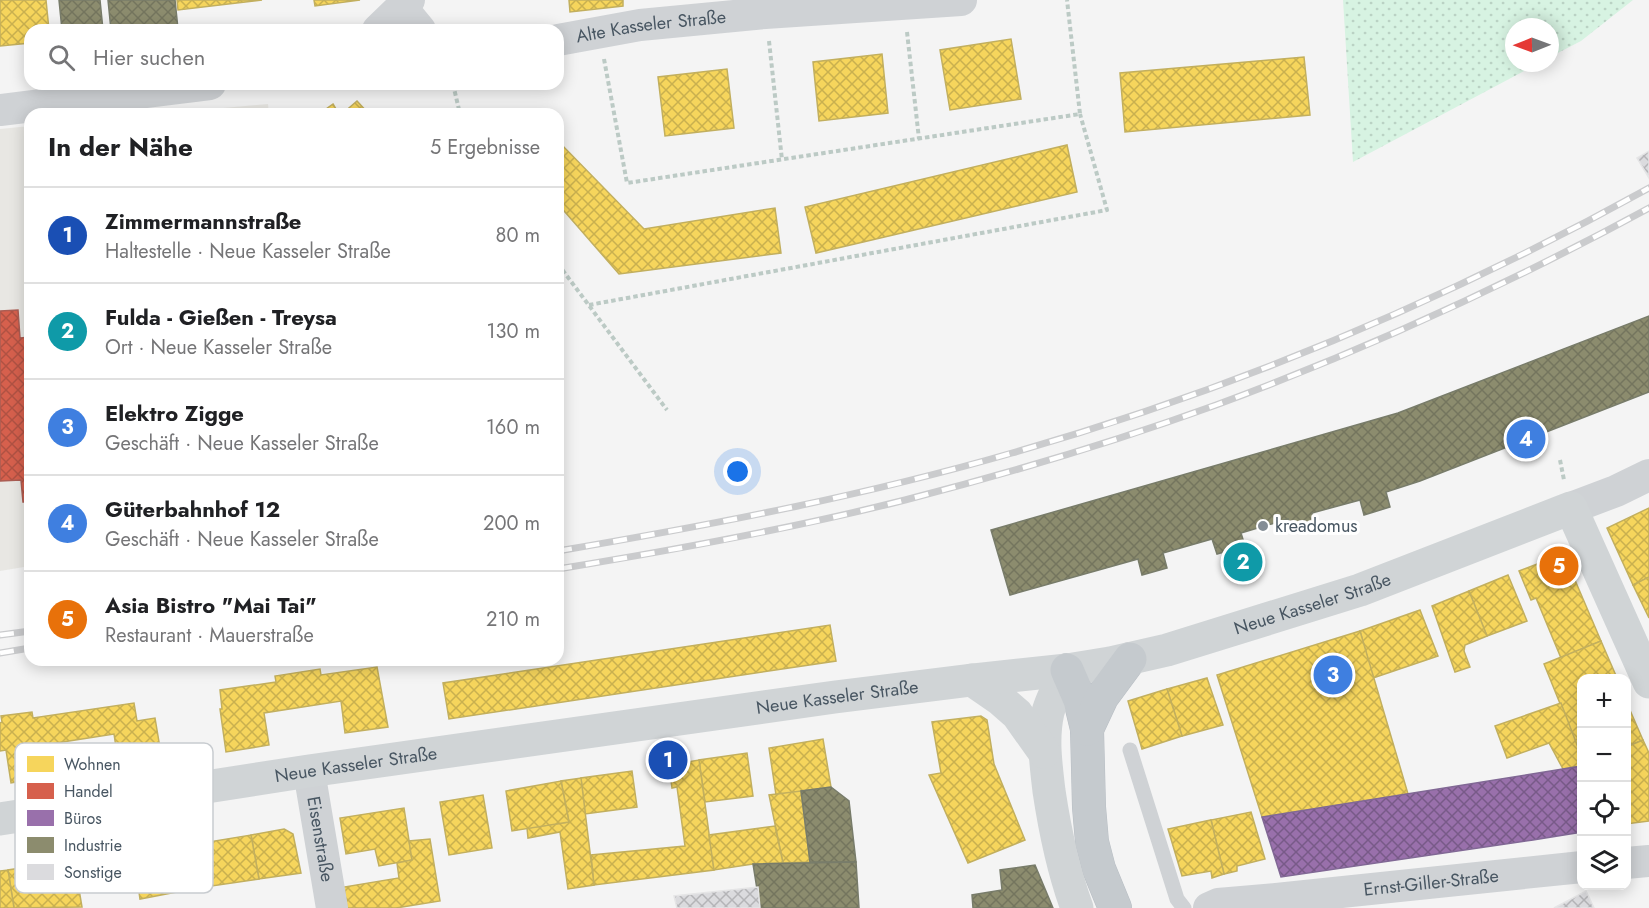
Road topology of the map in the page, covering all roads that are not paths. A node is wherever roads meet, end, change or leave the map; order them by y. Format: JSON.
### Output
{"nodes":[{"id":1,"x":961,"y":0,"type":"edge"},
{"id":2,"x":410,"y":13,"type":"edge"},
{"id":3,"x":389,"y":24,"type":"edge"},
{"id":4,"x":564,"y":39,"type":"edge"},
{"id":5,"x":162,"y":90,"type":"edge"},
{"id":6,"x":0,"y":110,"type":"edge"},
{"id":7,"x":1649,"y":475,"type":"edge"},
{"id":8,"x":1571,"y":508,"type":"junction"},
{"id":9,"x":1130,"y":658,"type":"junction"},
{"id":10,"x":1067,"y":670,"type":"junction"},
{"id":11,"x":972,"y":680,"type":"junction"},
{"id":12,"x":1649,"y":682,"type":"edge"},
{"id":13,"x":1087,"y":729,"type":"junction"},
{"id":14,"x":1130,"y":750,"type":"dead end"},
{"id":15,"x":1044,"y":752,"type":"junction"},
{"id":16,"x":309,"y":771,"type":"junction"},
{"id":17,"x":213,"y":786,"type":"edge"},
{"id":18,"x":15,"y":817,"type":"edge"},
{"id":19,"x":0,"y":819,"type":"edge"},
{"id":20,"x":1649,"y":861,"type":"edge"},
{"id":21,"x":1631,"y":863,"type":"edge"},
{"id":22,"x":1577,"y":867,"type":"edge"},
{"id":23,"x":332,"y":908,"type":"edge"},
{"id":24,"x":1077,"y":908,"type":"edge"},
{"id":25,"x":1115,"y":908,"type":"edge"},
{"id":26,"x":1184,"y":908,"type":"edge"},
{"id":27,"x":1209,"y":908,"type":"edge"}],
"edges":[{"from":1,"to":4,"type":"street","name":"Alte Kasseler Straße"},
{"from":2,"to":3,"type":"street"},
{"from":5,"to":6,"type":"street"},
{"from":7,"to":8,"type":"street","name":"Neue Kasseler Straße"},
{"from":8,"to":9,"type":"main road","name":"Neue Kasseler Straße"},
{"from":8,"to":12,"type":"main road"},
{"from":9,"to":10,"type":"main road","name":"Neue Kasseler Straße"},
{"from":9,"to":13,"type":"highway"},
{"from":10,"to":11,"type":"main road","name":"Neue Kasseler Straße"},
{"from":10,"to":13,"type":"highway"},
{"from":10,"to":15,"type":"main road"},
{"from":11,"to":15,"type":"main road"},
{"from":11,"to":16,"type":"main road","name":"Neue Kasseler Straße"},
{"from":13,"to":25,"type":"highway"},
{"from":14,"to":26,"type":"lane"},
{"from":15,"to":24,"type":"main road"},
{"from":16,"to":17,"type":"main road","name":"Neue Kasseler Straße"},
{"from":16,"to":23,"type":"street","name":"Eisenstraße"},
{"from":18,"to":19,"type":"main road","name":"Neue Kasseler Straße"},
{"from":20,"to":21,"type":"street"},
{"from":22,"to":27,"type":"street","name":"Ernst-Giller-Straße"}]}
